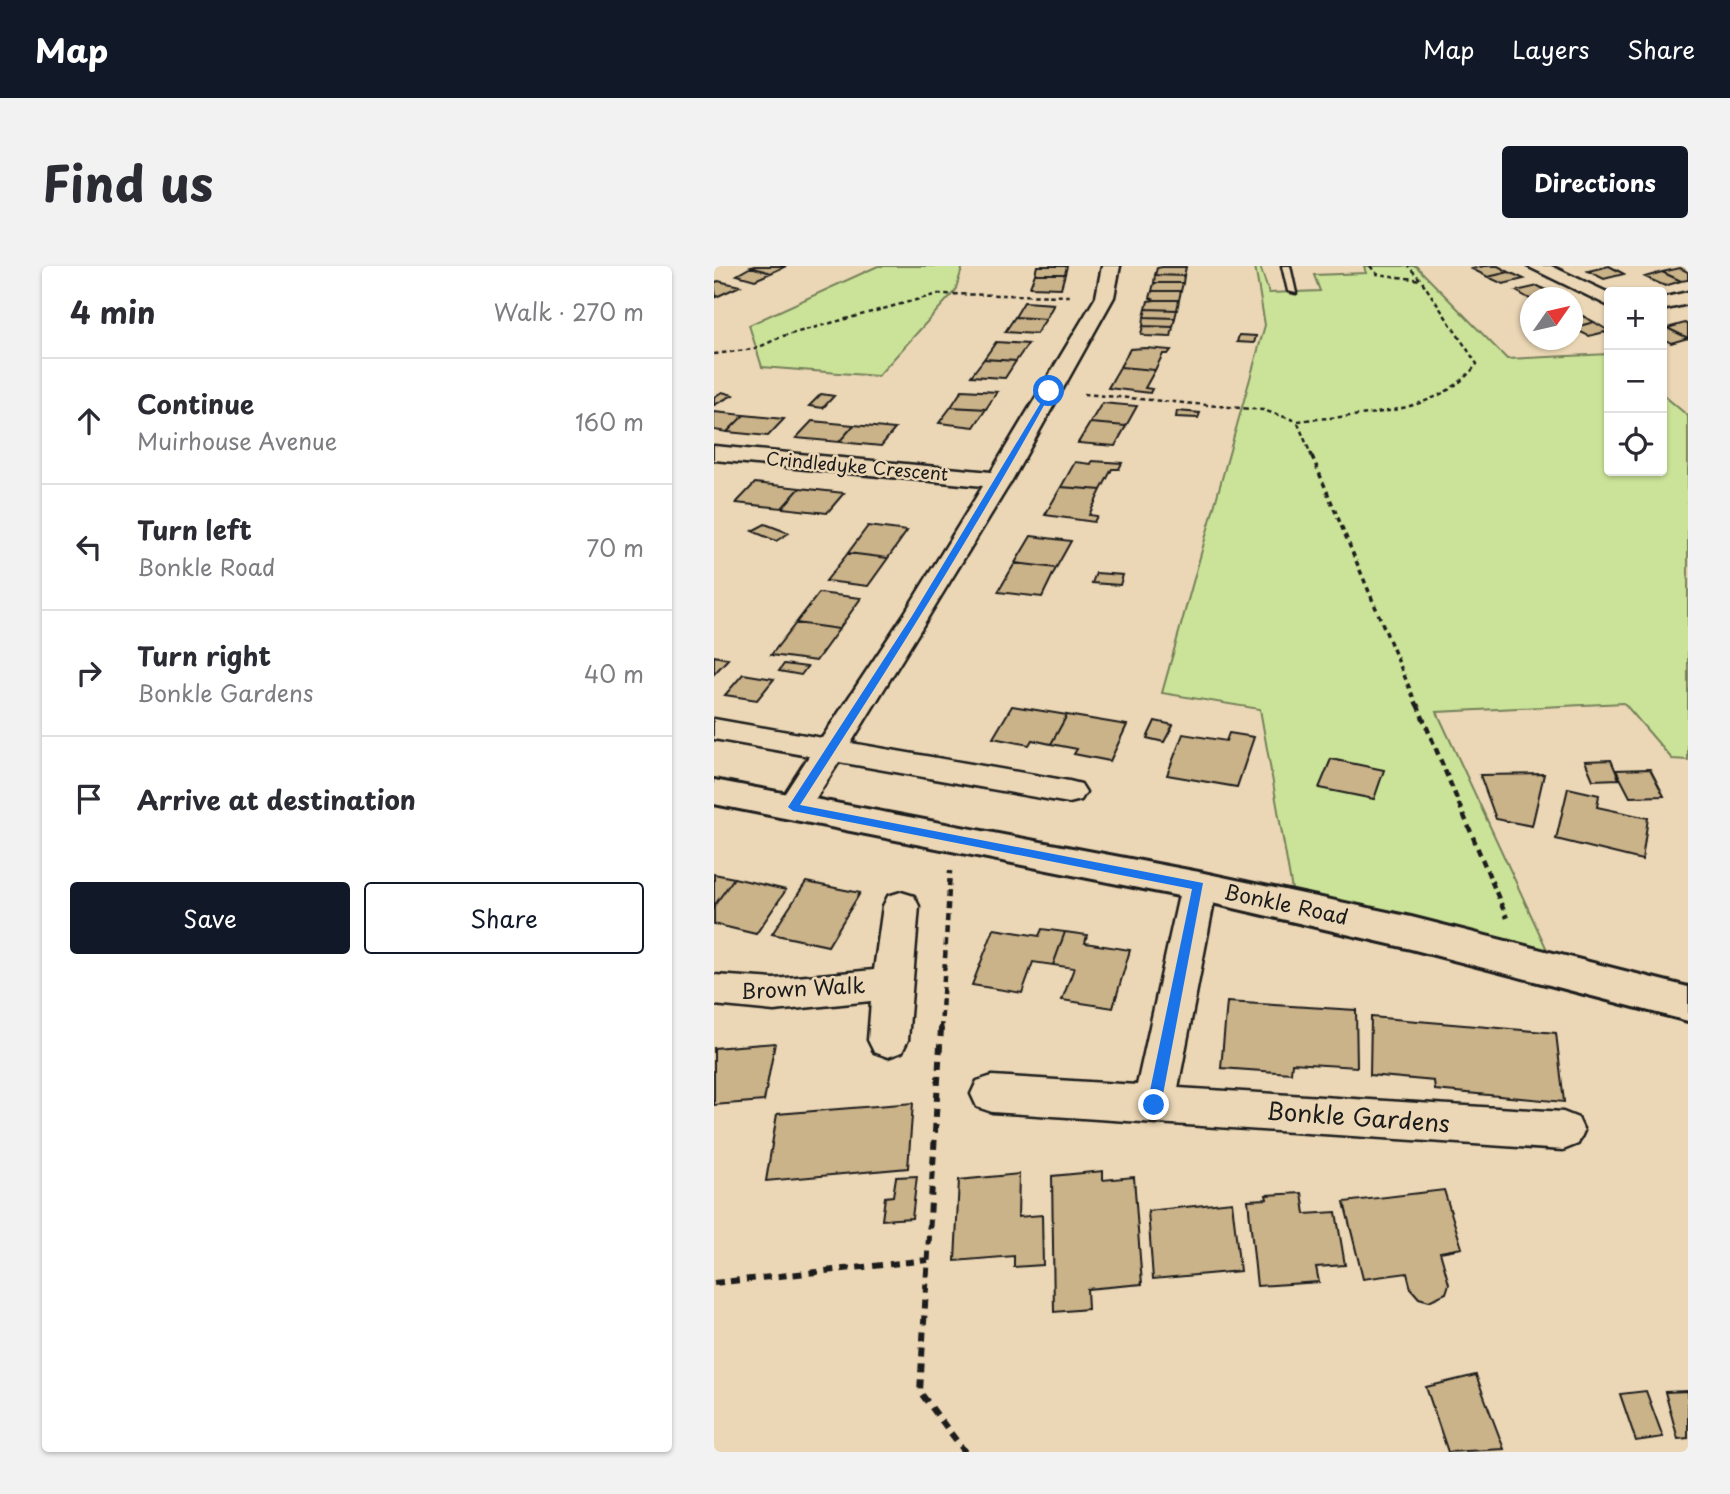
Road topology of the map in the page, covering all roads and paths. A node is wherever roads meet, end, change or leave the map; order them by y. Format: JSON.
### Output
{"nodes":[{"id":1,"x":1111,"y":266,"type":"edge"},
{"id":2,"x":1286,"y":266,"type":"edge"},
{"id":3,"x":1370,"y":266,"type":"edge"},
{"id":4,"x":1408,"y":266,"type":"edge"},
{"id":5,"x":1536,"y":266,"type":"edge"},
{"id":6,"x":1421,"y":280,"type":"junction"},
{"id":7,"x":1293,"y":291,"type":"dead end"},
{"id":8,"x":1105,"y":297,"type":"junction"},
{"id":9,"x":1604,"y":298,"type":"edge"},
{"id":10,"x":1688,"y":298,"type":"edge"},
{"id":11,"x":1667,"y":303,"type":"edge"},
{"id":12,"x":714,"y":354,"type":"edge"},
{"id":13,"x":1049,"y":391,"type":"junction"},
{"id":14,"x":1297,"y":421,"type":"junction"},
{"id":15,"x":714,"y":453,"type":"edge"},
{"id":16,"x":1000,"y":480,"type":"junction"},
{"id":17,"x":714,"y":729,"type":"edge"},
{"id":18,"x":831,"y":750,"type":"junction"},
{"id":19,"x":714,"y":792,"type":"edge"},
{"id":20,"x":1069,"y":792,"type":"dead end"},
{"id":21,"x":793,"y":807,"type":"junction"},
{"id":22,"x":952,"y":839,"type":"junction"},
{"id":23,"x":1199,"y":886,"type":"junction"},
{"id":24,"x":901,"y":906,"type":"dead end"},
{"id":25,"x":1526,"y":962,"type":"junction"},
{"id":26,"x":891,"y":984,"type":"junction"},
{"id":27,"x":714,"y":990,"type":"edge"},
{"id":28,"x":1688,"y":1004,"type":"edge"},
{"id":29,"x":888,"y":1040,"type":"dead end"},
{"id":30,"x":992,"y":1094,"type":"dead end"},
{"id":31,"x":1154,"y":1105,"type":"junction"},
{"id":32,"x":1563,"y":1131,"type":"dead end"},
{"id":33,"x":928,"y":1261,"type":"junction"},
{"id":34,"x":714,"y":1283,"type":"edge"},
{"id":35,"x":965,"y":1452,"type":"edge"}],
"edges":[{"from":1,"to":8,"type":"street"},
{"from":2,"to":7,"type":"lane"},
{"from":3,"to":6,"type":"path"},
{"from":4,"to":6,"type":"path"},
{"from":5,"to":9,"type":"street"},
{"from":6,"to":14,"type":"path"},
{"from":8,"to":12,"type":"path"},
{"from":8,"to":13,"type":"street"},
{"from":10,"to":11,"type":"street"},
{"from":13,"to":14,"type":"path"},
{"from":13,"to":16,"type":"street"},
{"from":14,"to":25,"type":"path"},
{"from":15,"to":16,"type":"street","name":"Crindledyke Crescent"},
{"from":16,"to":18,"type":"street"},
{"from":17,"to":18,"type":"street"},
{"from":18,"to":20,"type":"street"},
{"from":18,"to":21,"type":"street"},
{"from":19,"to":21,"type":"street","name":"Bonkle Road"},
{"from":21,"to":22,"type":"street","name":"Bonkle Road"},
{"from":22,"to":23,"type":"street","name":"Bonkle Road"},
{"from":22,"to":33,"type":"path"},
{"from":23,"to":25,"type":"street","name":"Bonkle Road"},
{"from":23,"to":31,"type":"street"},
{"from":24,"to":26,"type":"street"},
{"from":25,"to":28,"type":"street","name":"Bonkle Road"},
{"from":26,"to":27,"type":"street","name":"Brown Walk"},
{"from":26,"to":29,"type":"street"},
{"from":30,"to":31,"type":"street","name":"Bonkle Gardens"},
{"from":31,"to":32,"type":"street","name":"Bonkle Gardens"},
{"from":33,"to":34,"type":"path"},
{"from":33,"to":35,"type":"path"}]}
